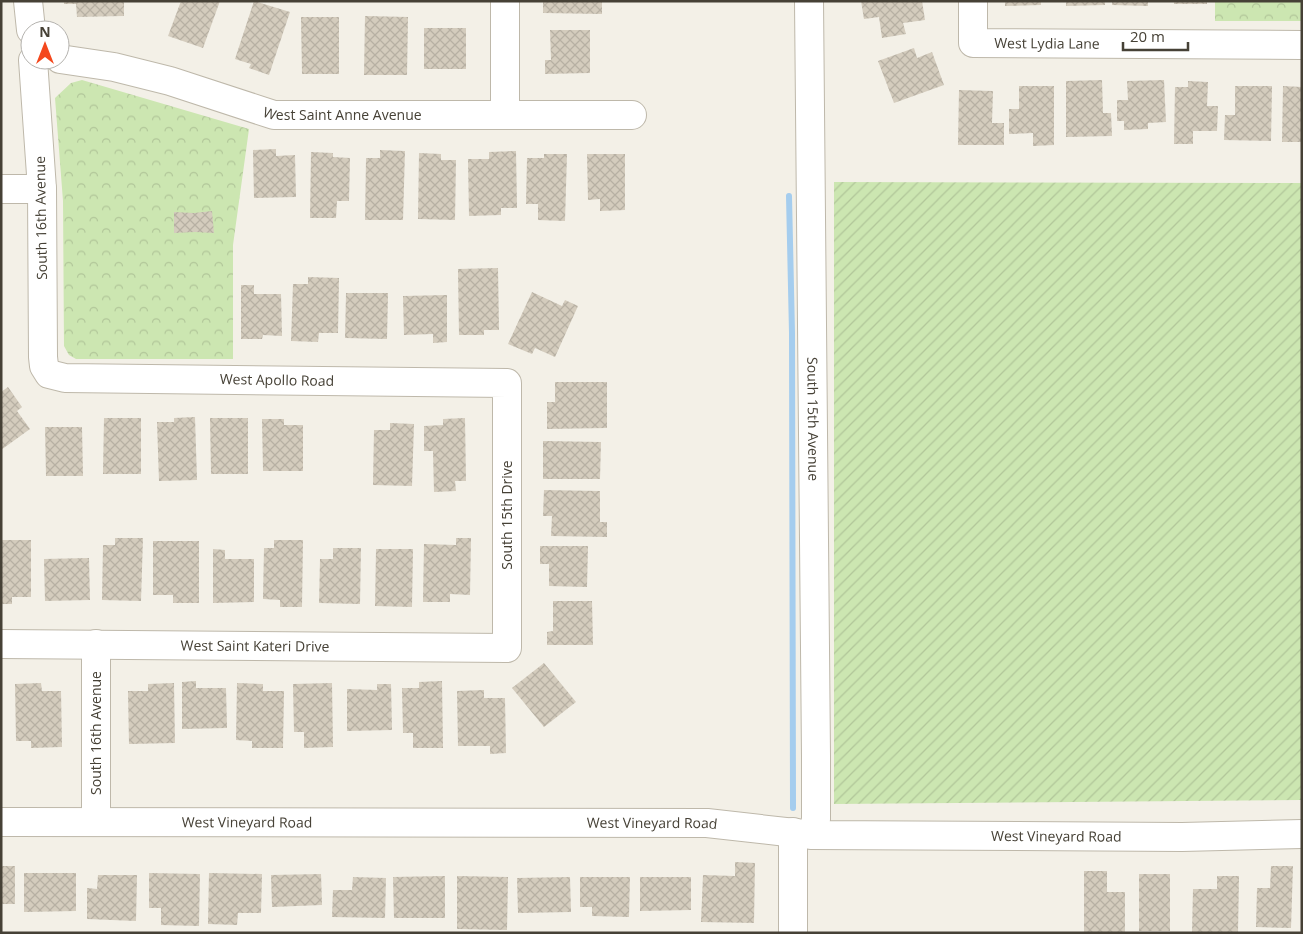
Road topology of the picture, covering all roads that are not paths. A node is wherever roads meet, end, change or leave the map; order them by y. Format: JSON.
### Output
{"nodes":[{"id":1,"x":28,"y":1,"type":"edge"},
{"id":2,"x":505,"y":1,"type":"edge"},
{"id":3,"x":809,"y":1,"type":"edge"},
{"id":4,"x":973,"y":1,"type":"edge"},
{"id":5,"x":30,"y":20,"type":"edge"},
{"id":6,"x":1302,"y":45,"type":"edge"},
{"id":7,"x":70,"y":60,"type":"edge"},
{"id":8,"x":34,"y":70,"type":"edge"},
{"id":9,"x":505,"y":115,"type":"junction"},
{"id":10,"x":632,"y":115,"type":"dead end"},
{"id":11,"x":1,"y":189,"type":"edge"},
{"id":12,"x":42,"y":189,"type":"junction"},
{"id":13,"x":49,"y":374,"type":"joint"},
{"id":14,"x":507,"y":383,"type":"joint"},
{"id":15,"x":1,"y":644,"type":"edge"},
{"id":16,"x":96,"y":644,"type":"junction"},
{"id":17,"x":507,"y":648,"type":"joint"},
{"id":18,"x":1,"y":822,"type":"edge"},
{"id":19,"x":96,"y":822,"type":"junction"},
{"id":20,"x":803,"y":833,"type":"junction"},
{"id":21,"x":1302,"y":834,"type":"edge"},
{"id":22,"x":793,"y":933,"type":"edge"}],
"edges":[{"from":1,"to":5,"type":"street"},
{"from":2,"to":9,"type":"street"},
{"from":3,"to":20,"type":"street","name":"South 15th Avenue"},
{"from":4,"to":6,"type":"street","name":"West Lydia Lane"},
{"from":7,"to":9,"type":"street","name":"West Saint Anne Avenue"},
{"from":8,"to":12,"type":"street","name":"South 16th Avenue"},
{"from":9,"to":10,"type":"street","name":"West Saint Anne Avenue"},
{"from":11,"to":12,"type":"street"},
{"from":12,"to":13,"type":"street","name":"South 16th Avenue"},
{"from":13,"to":14,"type":"street","name":"West Apollo Road"},
{"from":14,"to":17,"type":"street","name":"South 15th Drive"},
{"from":15,"to":16,"type":"street","name":"West Saint Kateri Drive"},
{"from":16,"to":17,"type":"street","name":"West Saint Kateri Drive"},
{"from":16,"to":19,"type":"street","name":"South 16th Avenue"},
{"from":18,"to":19,"type":"street","name":"West Vineyard Road"},
{"from":19,"to":20,"type":"street","name":"West Vineyard Road"},
{"from":20,"to":21,"type":"street","name":"West Vineyard Road"},
{"from":20,"to":22,"type":"street","name":"South 15th Avenue"}]}
